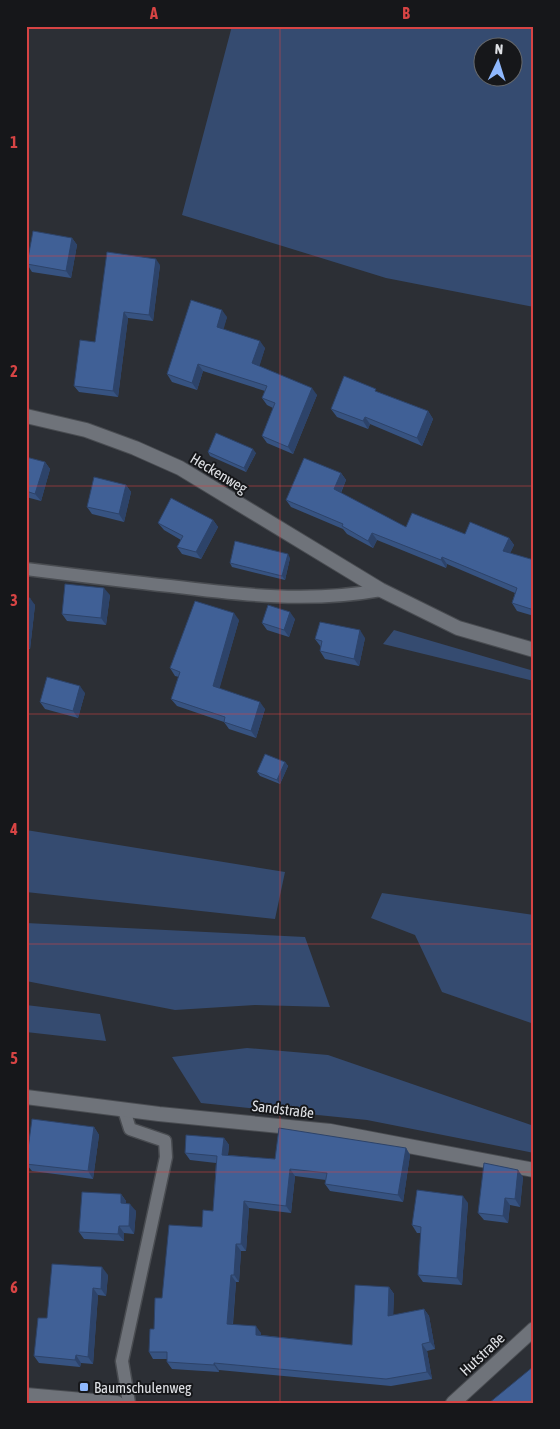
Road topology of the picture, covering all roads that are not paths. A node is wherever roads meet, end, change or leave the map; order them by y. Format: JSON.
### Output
{"nodes":[{"id":1,"x":26,"y":416,"type":"edge"},
{"id":2,"x":26,"y":569,"type":"edge"},
{"id":3,"x":381,"y":590,"type":"junction"},
{"id":4,"x":534,"y":650,"type":"edge"},
{"id":5,"x":26,"y":1097,"type":"edge"},
{"id":6,"x":124,"y":1110,"type":"junction"},
{"id":7,"x":534,"y":1170,"type":"edge"},
{"id":8,"x":534,"y":1329,"type":"edge"},
{"id":9,"x":26,"y":1395,"type":"edge"},
{"id":10,"x":117,"y":1403,"type":"edge"},
{"id":11,"x":129,"y":1403,"type":"edge"},
{"id":12,"x":453,"y":1403,"type":"edge"}],
"edges":[{"from":1,"to":3,"type":"street","name":"Heckenweg"},
{"from":2,"to":3,"type":"lane"},
{"from":3,"to":4,"type":"street","name":"Heckenweg"},
{"from":5,"to":6,"type":"street","name":"Sandstraße"},
{"from":6,"to":7,"type":"street","name":"Sandstraße"},
{"from":6,"to":11,"type":"lane"},
{"from":8,"to":12,"type":"street","name":"Hutstraße"},
{"from":9,"to":10,"type":"street"}]}
